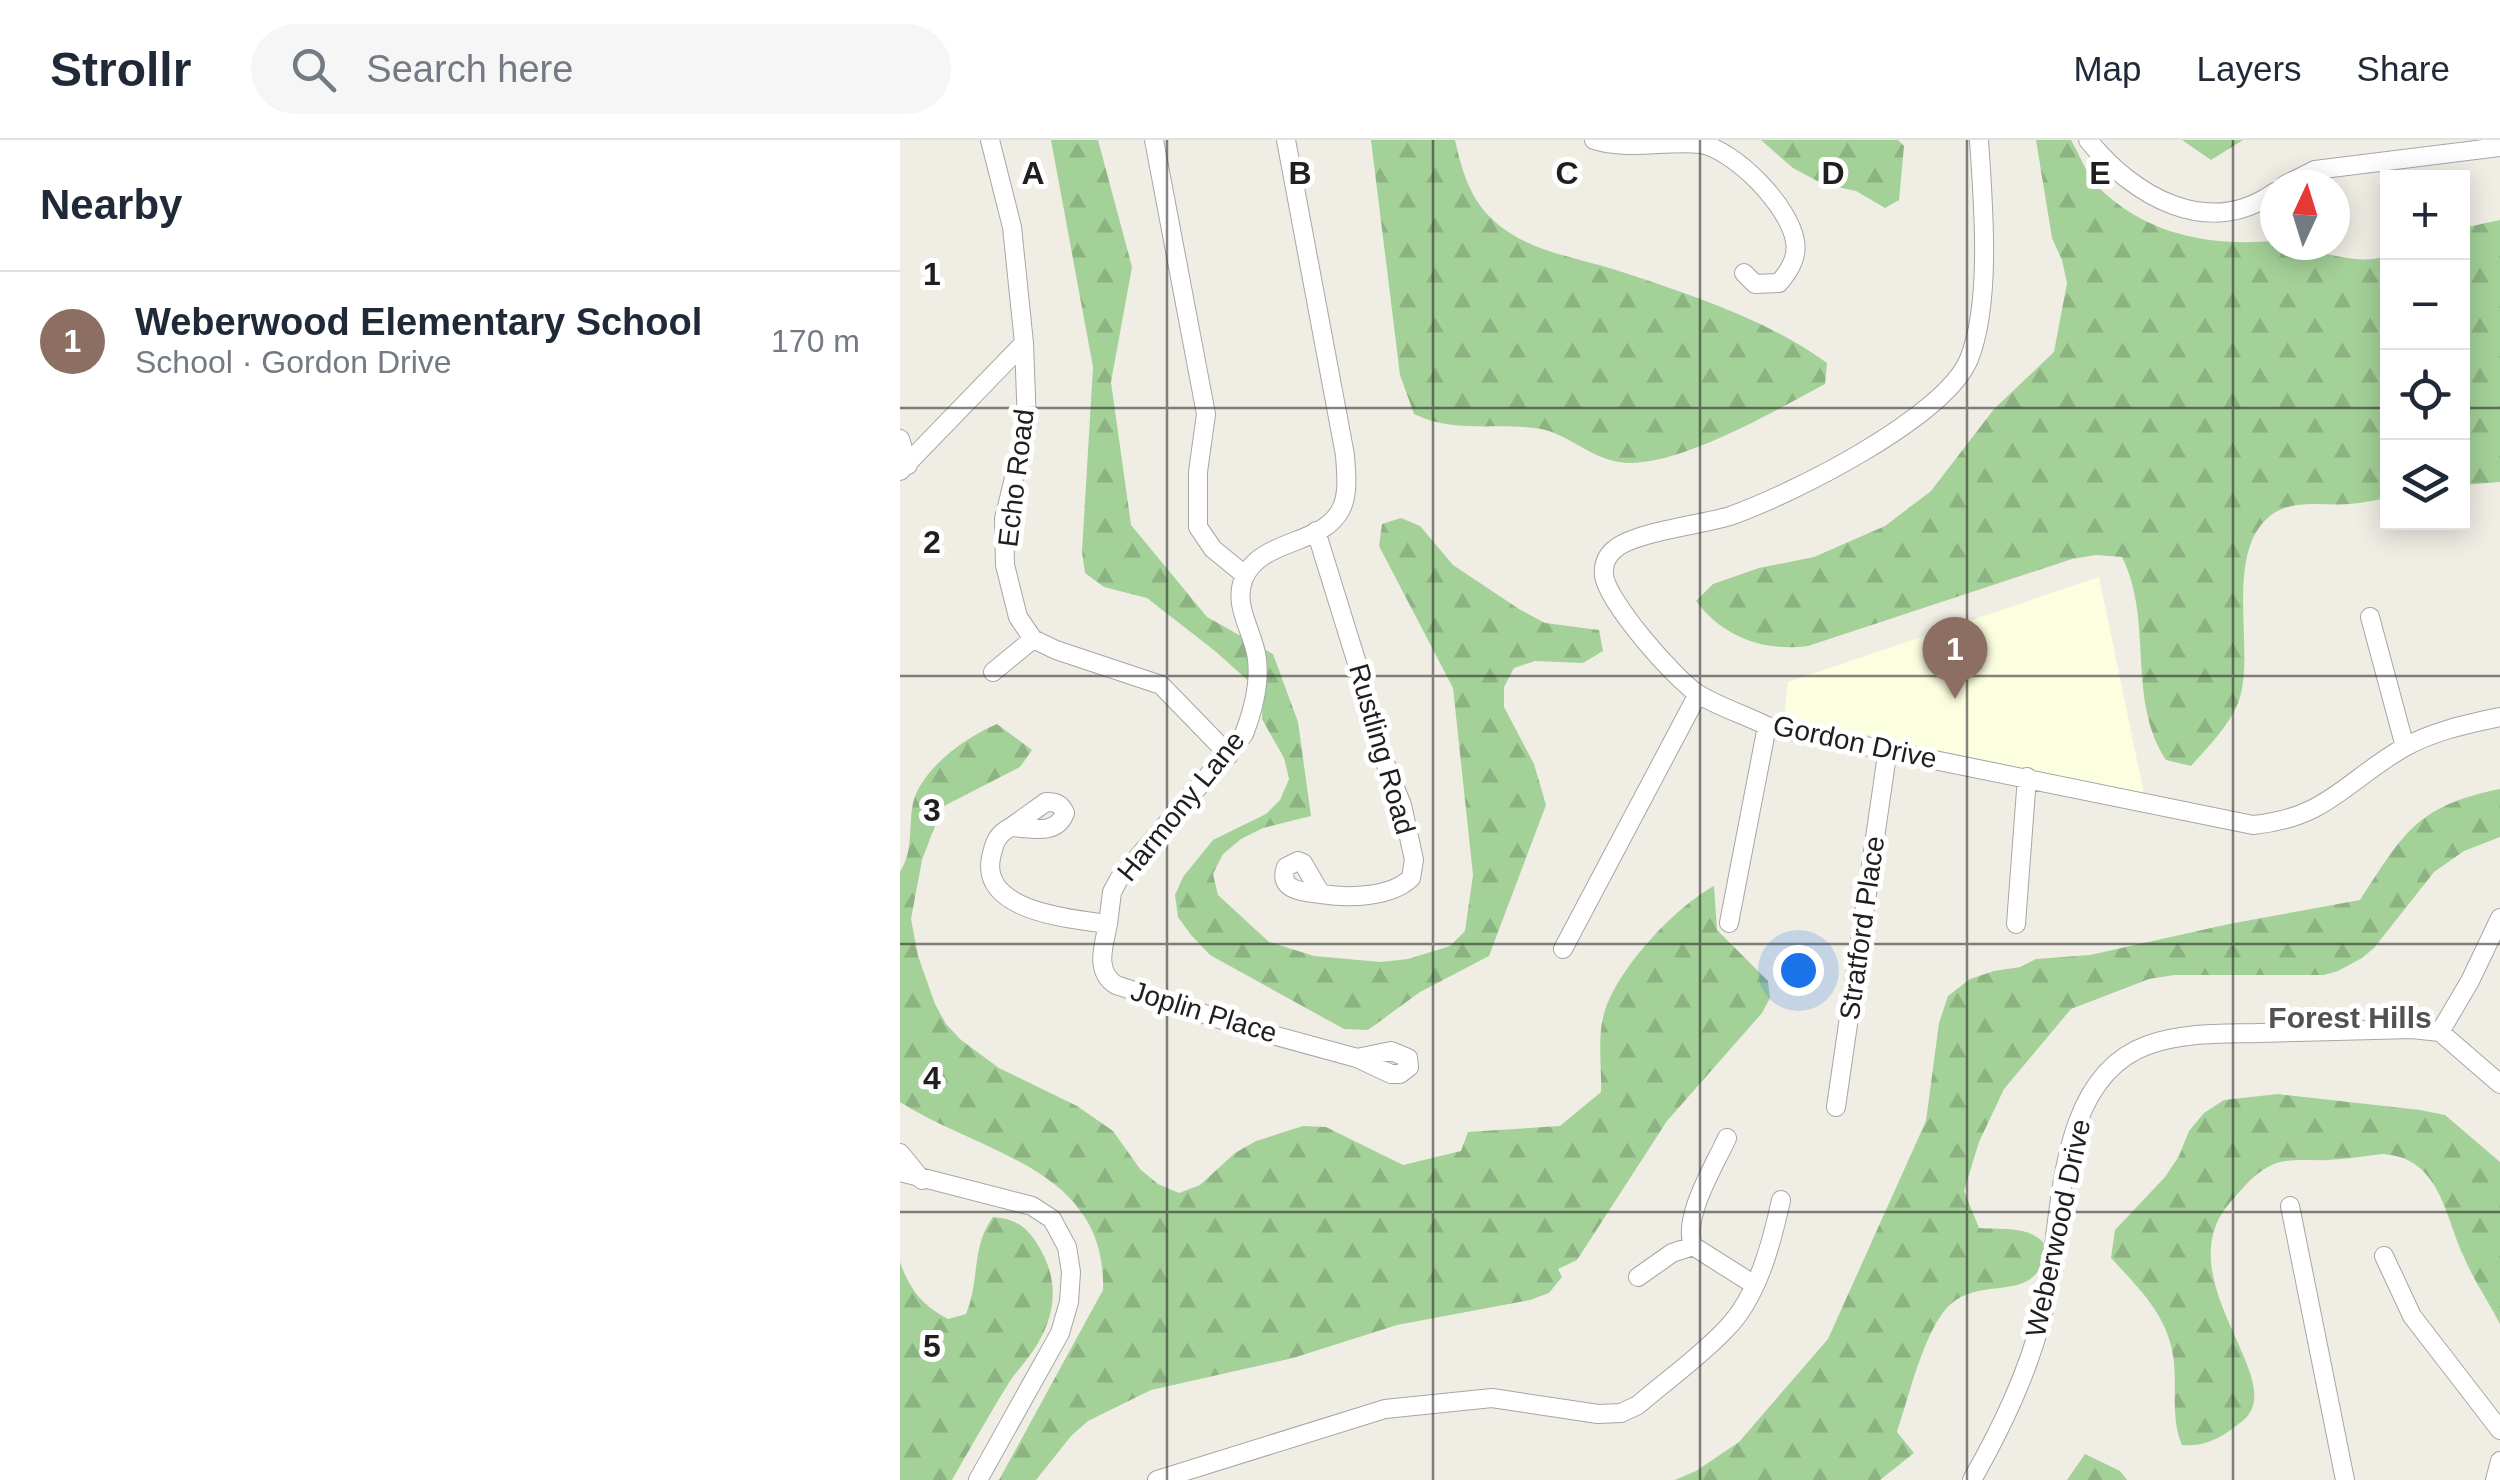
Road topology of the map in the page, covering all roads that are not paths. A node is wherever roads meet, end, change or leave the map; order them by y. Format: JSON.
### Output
{"nodes":[{"id":1,"x":990,"y":140,"type":"edge"},
{"id":2,"x":1154,"y":140,"type":"edge"},
{"id":3,"x":1286,"y":140,"type":"edge"},
{"id":4,"x":1594,"y":140,"type":"edge"},
{"id":5,"x":1978,"y":140,"type":"edge"},
{"id":6,"x":2088,"y":140,"type":"edge"},
{"id":7,"x":2500,"y":147,"type":"edge"},
{"id":8,"x":2315,"y":170,"type":"edge"},
{"id":9,"x":2260,"y":202,"type":"edge"},
{"id":10,"x":1744,"y":273,"type":"dead end"},
{"id":11,"x":1024,"y":343,"type":"junction"},
{"id":12,"x":900,"y":439,"type":"edge"},
{"id":13,"x":904,"y":468,"type":"edge"},
{"id":14,"x":1316,"y":530,"type":"junction"},
{"id":15,"x":1245,"y":575,"type":"junction"},
{"id":16,"x":2370,"y":618,"type":"dead end"},
{"id":17,"x":1034,"y":639,"type":"junction"},
{"id":18,"x":993,"y":672,"type":"dead end"},
{"id":19,"x":1698,"y":694,"type":"junction"},
{"id":20,"x":2500,"y":717,"type":"edge"},
{"id":21,"x":1767,"y":726,"type":"junction"},
{"id":22,"x":2405,"y":747,"type":"junction"},
{"id":23,"x":1888,"y":748,"type":"junction"},
{"id":24,"x":1229,"y":755,"type":"junction"},
{"id":25,"x":2027,"y":777,"type":"junction"},
{"id":26,"x":1011,"y":827,"type":"dead end"},
{"id":27,"x":1321,"y":894,"type":"dead end"},
{"id":28,"x":2500,"y":918,"type":"edge"},
{"id":29,"x":1729,"y":923,"type":"dead end"},
{"id":30,"x":1108,"y":924,"type":"junction"},
{"id":31,"x":2016,"y":924,"type":"dead end"},
{"id":32,"x":1563,"y":950,"type":"dead end"},
{"id":33,"x":2440,"y":1032,"type":"junction"},
{"id":34,"x":1358,"y":1058,"type":"dead end"},
{"id":35,"x":2500,"y":1084,"type":"edge"},
{"id":36,"x":1836,"y":1107,"type":"dead end"},
{"id":37,"x":1728,"y":1138,"type":"dead end"},
{"id":38,"x":900,"y":1153,"type":"edge"},
{"id":39,"x":900,"y":1172,"type":"edge"},
{"id":40,"x":922,"y":1180,"type":"junction"},
{"id":41,"x":1781,"y":1200,"type":"dead end"},
{"id":42,"x":2290,"y":1206,"type":"dead end"},
{"id":43,"x":1693,"y":1246,"type":"junction"},
{"id":44,"x":2384,"y":1256,"type":"dead end"},
{"id":45,"x":1638,"y":1277,"type":"dead end"},
{"id":46,"x":1753,"y":1284,"type":"junction"},
{"id":47,"x":2500,"y":1430,"type":"edge"},
{"id":48,"x":978,"y":1480,"type":"edge"},
{"id":49,"x":1157,"y":1480,"type":"edge"},
{"id":50,"x":1972,"y":1480,"type":"edge"},
{"id":51,"x":2346,"y":1480,"type":"edge"}],
"edges":[{"from":1,"to":11,"type":"street","name":"Echo Road"},
{"from":2,"to":15,"type":"street"},
{"from":3,"to":14,"type":"street"},
{"from":4,"to":10,"type":"street"},
{"from":5,"to":19,"type":"street","name":"Gordon Drive"},
{"from":6,"to":9,"type":"street"},
{"from":7,"to":8,"type":"street"},
{"from":11,"to":13,"type":"street"},
{"from":11,"to":17,"type":"street","name":"Echo Road"},
{"from":12,"to":13,"type":"street"},
{"from":14,"to":15,"type":"street"},
{"from":14,"to":27,"type":"street","name":"Rustling Road"},
{"from":15,"to":24,"type":"street","name":"Harmony Lane"},
{"from":16,"to":22,"type":"street"},
{"from":17,"to":18,"type":"street"},
{"from":17,"to":24,"type":"street"},
{"from":19,"to":21,"type":"street","name":"Gordon Drive"},
{"from":19,"to":32,"type":"street"},
{"from":20,"to":22,"type":"street","name":"Gordon Drive"},
{"from":21,"to":23,"type":"street","name":"Gordon Drive"},
{"from":21,"to":29,"type":"street"},
{"from":22,"to":25,"type":"street","name":"Gordon Drive"},
{"from":23,"to":25,"type":"street","name":"Gordon Drive"},
{"from":23,"to":36,"type":"street","name":"Stratford Place"},
{"from":24,"to":30,"type":"street","name":"Harmony Lane"},
{"from":25,"to":31,"type":"street"},
{"from":26,"to":30,"type":"street"},
{"from":28,"to":33,"type":"street"},
{"from":30,"to":34,"type":"street","name":"Joplin Place"},
{"from":33,"to":35,"type":"street"},
{"from":33,"to":50,"type":"street","name":"Weberwood Drive"},
{"from":37,"to":43,"type":"street"},
{"from":38,"to":40,"type":"street"},
{"from":39,"to":40,"type":"street"},
{"from":40,"to":48,"type":"street"},
{"from":41,"to":46,"type":"street"},
{"from":42,"to":51,"type":"street"},
{"from":43,"to":45,"type":"street"},
{"from":43,"to":46,"type":"street"},
{"from":44,"to":47,"type":"street"},
{"from":46,"to":49,"type":"street"}]}
